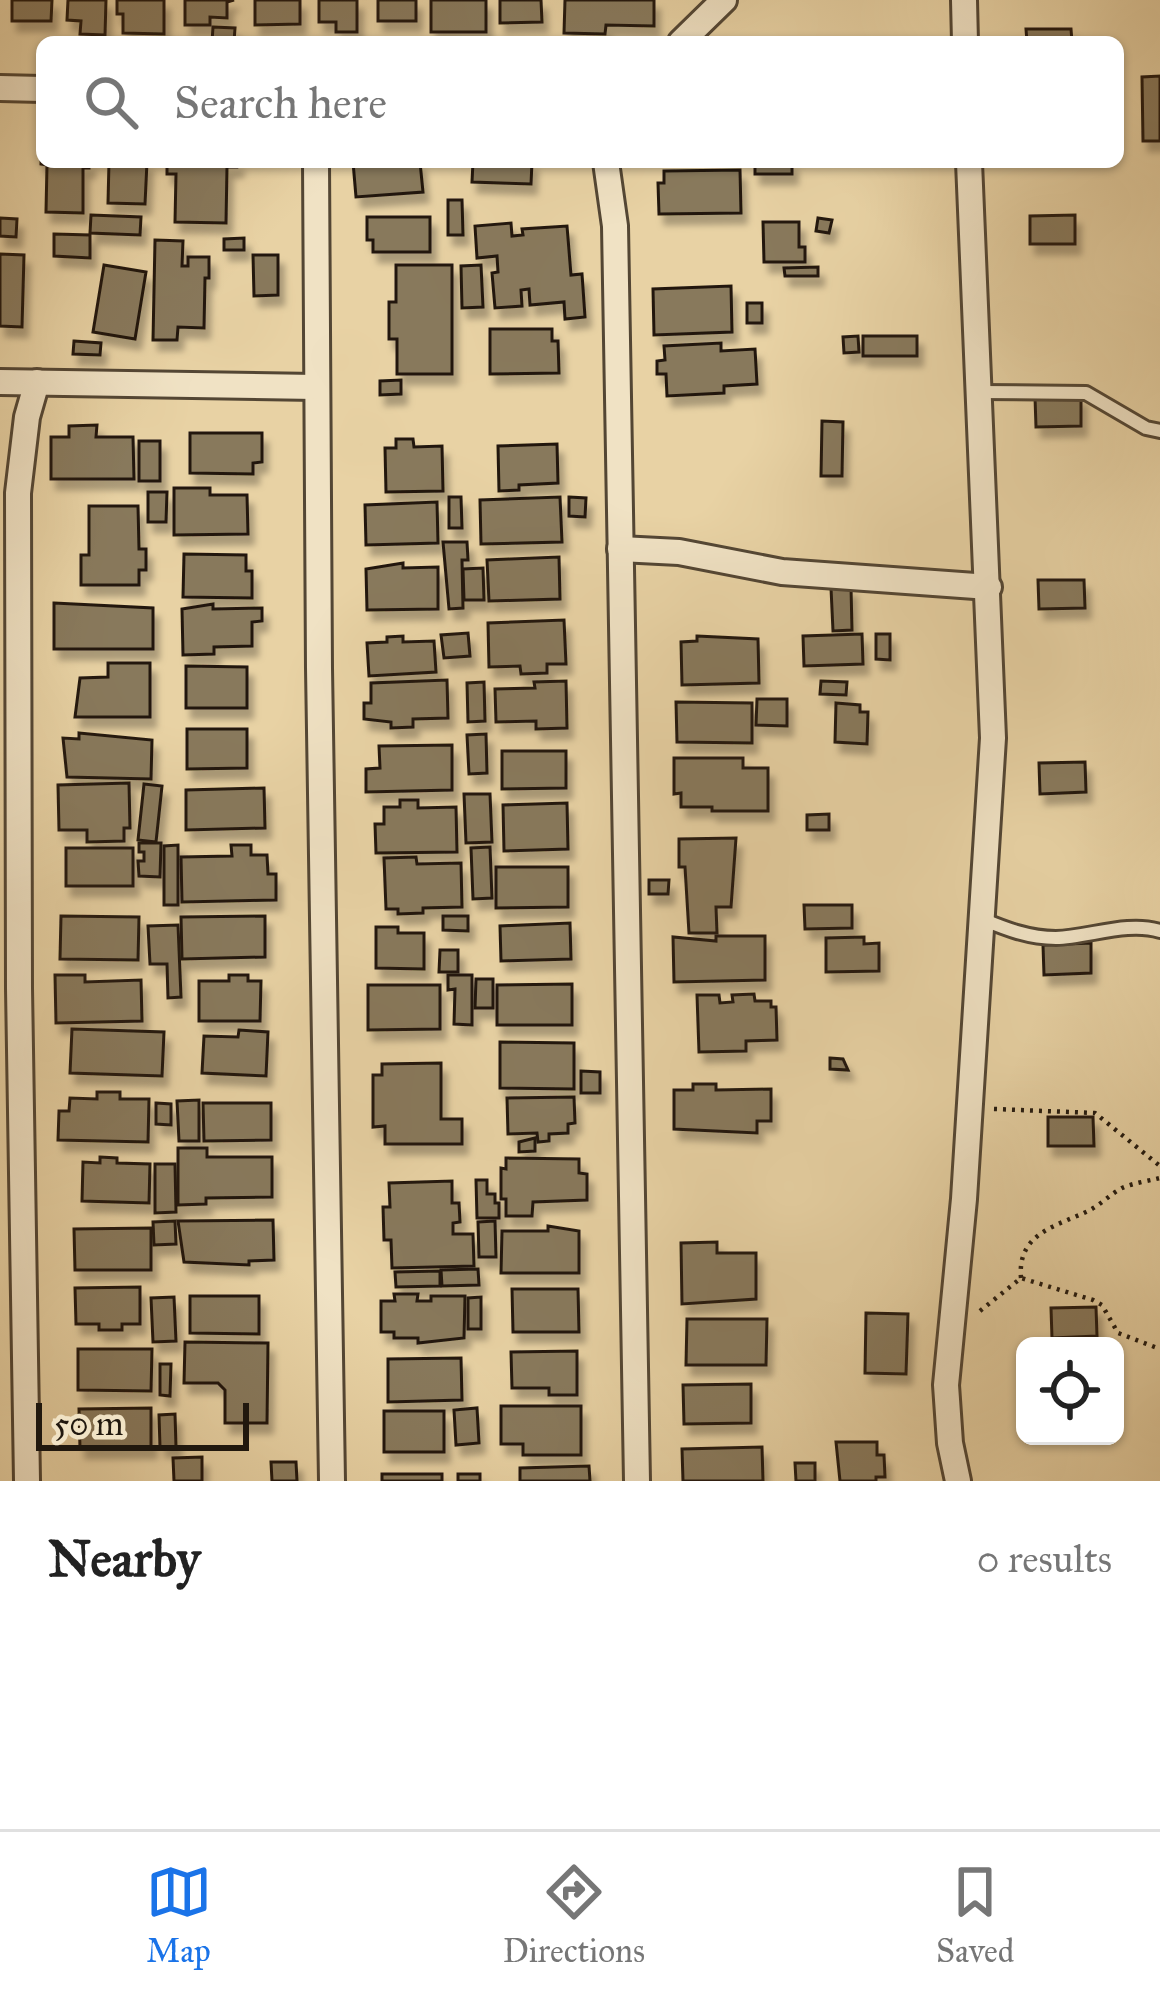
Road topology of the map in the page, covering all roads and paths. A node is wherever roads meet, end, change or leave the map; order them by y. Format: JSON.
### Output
{"nodes":[{"id":1,"x":724,"y":0,"type":"edge"},
{"id":2,"x":964,"y":0,"type":"edge"},
{"id":3,"x":687,"y":36,"type":"edge"},
{"id":4,"x":965,"y":36,"type":"edge"},
{"id":5,"x":0,"y":88,"type":"edge"},
{"id":6,"x":36,"y":89,"type":"edge"},
{"id":7,"x":316,"y":168,"type":"edge"},
{"id":8,"x":607,"y":168,"type":"edge"},
{"id":9,"x":969,"y":168,"type":"edge"},
{"id":10,"x":0,"y":382,"type":"edge"},
{"id":11,"x":38,"y":382,"type":"junction"},
{"id":12,"x":316,"y":387,"type":"junction"},
{"id":13,"x":977,"y":392,"type":"junction"},
{"id":14,"x":1160,"y":431,"type":"edge"},
{"id":15,"x":620,"y":549,"type":"junction"},
{"id":16,"x":989,"y":587,"type":"junction"},
{"id":17,"x":8,"y":685,"type":"edge"},
{"id":18,"x":981,"y":919,"type":"junction"},
{"id":19,"x":1160,"y":931,"type":"edge"},
{"id":20,"x":10,"y":988,"type":"edge"},
{"id":21,"x":969,"y":1109,"type":"junction"},
{"id":22,"x":1160,"y":1166,"type":"edge"},
{"id":23,"x":1160,"y":1178,"type":"edge"},
{"id":24,"x":1021,"y":1278,"type":"junction"},
{"id":25,"x":952,"y":1328,"type":"junction"},
{"id":26,"x":1160,"y":1348,"type":"edge"},
{"id":27,"x":27,"y":1481,"type":"edge"},
{"id":28,"x":332,"y":1481,"type":"edge"},
{"id":29,"x":637,"y":1481,"type":"edge"},
{"id":30,"x":958,"y":1481,"type":"edge"}],
"edges":[{"from":1,"to":3,"type":"street"},
{"from":2,"to":4,"type":"street"},
{"from":5,"to":6,"type":"street"},
{"from":7,"to":12,"type":"street"},
{"from":8,"to":15,"type":"street"},
{"from":9,"to":13,"type":"street"},
{"from":10,"to":11,"type":"street"},
{"from":11,"to":12,"type":"street"},
{"from":11,"to":17,"type":"street"},
{"from":12,"to":28,"type":"street"},
{"from":13,"to":14,"type":"lane"},
{"from":13,"to":16,"type":"street"},
{"from":15,"to":16,"type":"street"},
{"from":15,"to":29,"type":"street"},
{"from":16,"to":18,"type":"street"},
{"from":17,"to":20,"type":"street"},
{"from":18,"to":19,"type":"lane"},
{"from":18,"to":21,"type":"street"},
{"from":20,"to":27,"type":"street"},
{"from":21,"to":22,"type":"path"},
{"from":21,"to":25,"type":"street"},
{"from":23,"to":24,"type":"path"},
{"from":24,"to":25,"type":"path"},
{"from":24,"to":26,"type":"path"},
{"from":25,"to":30,"type":"street"}]}
